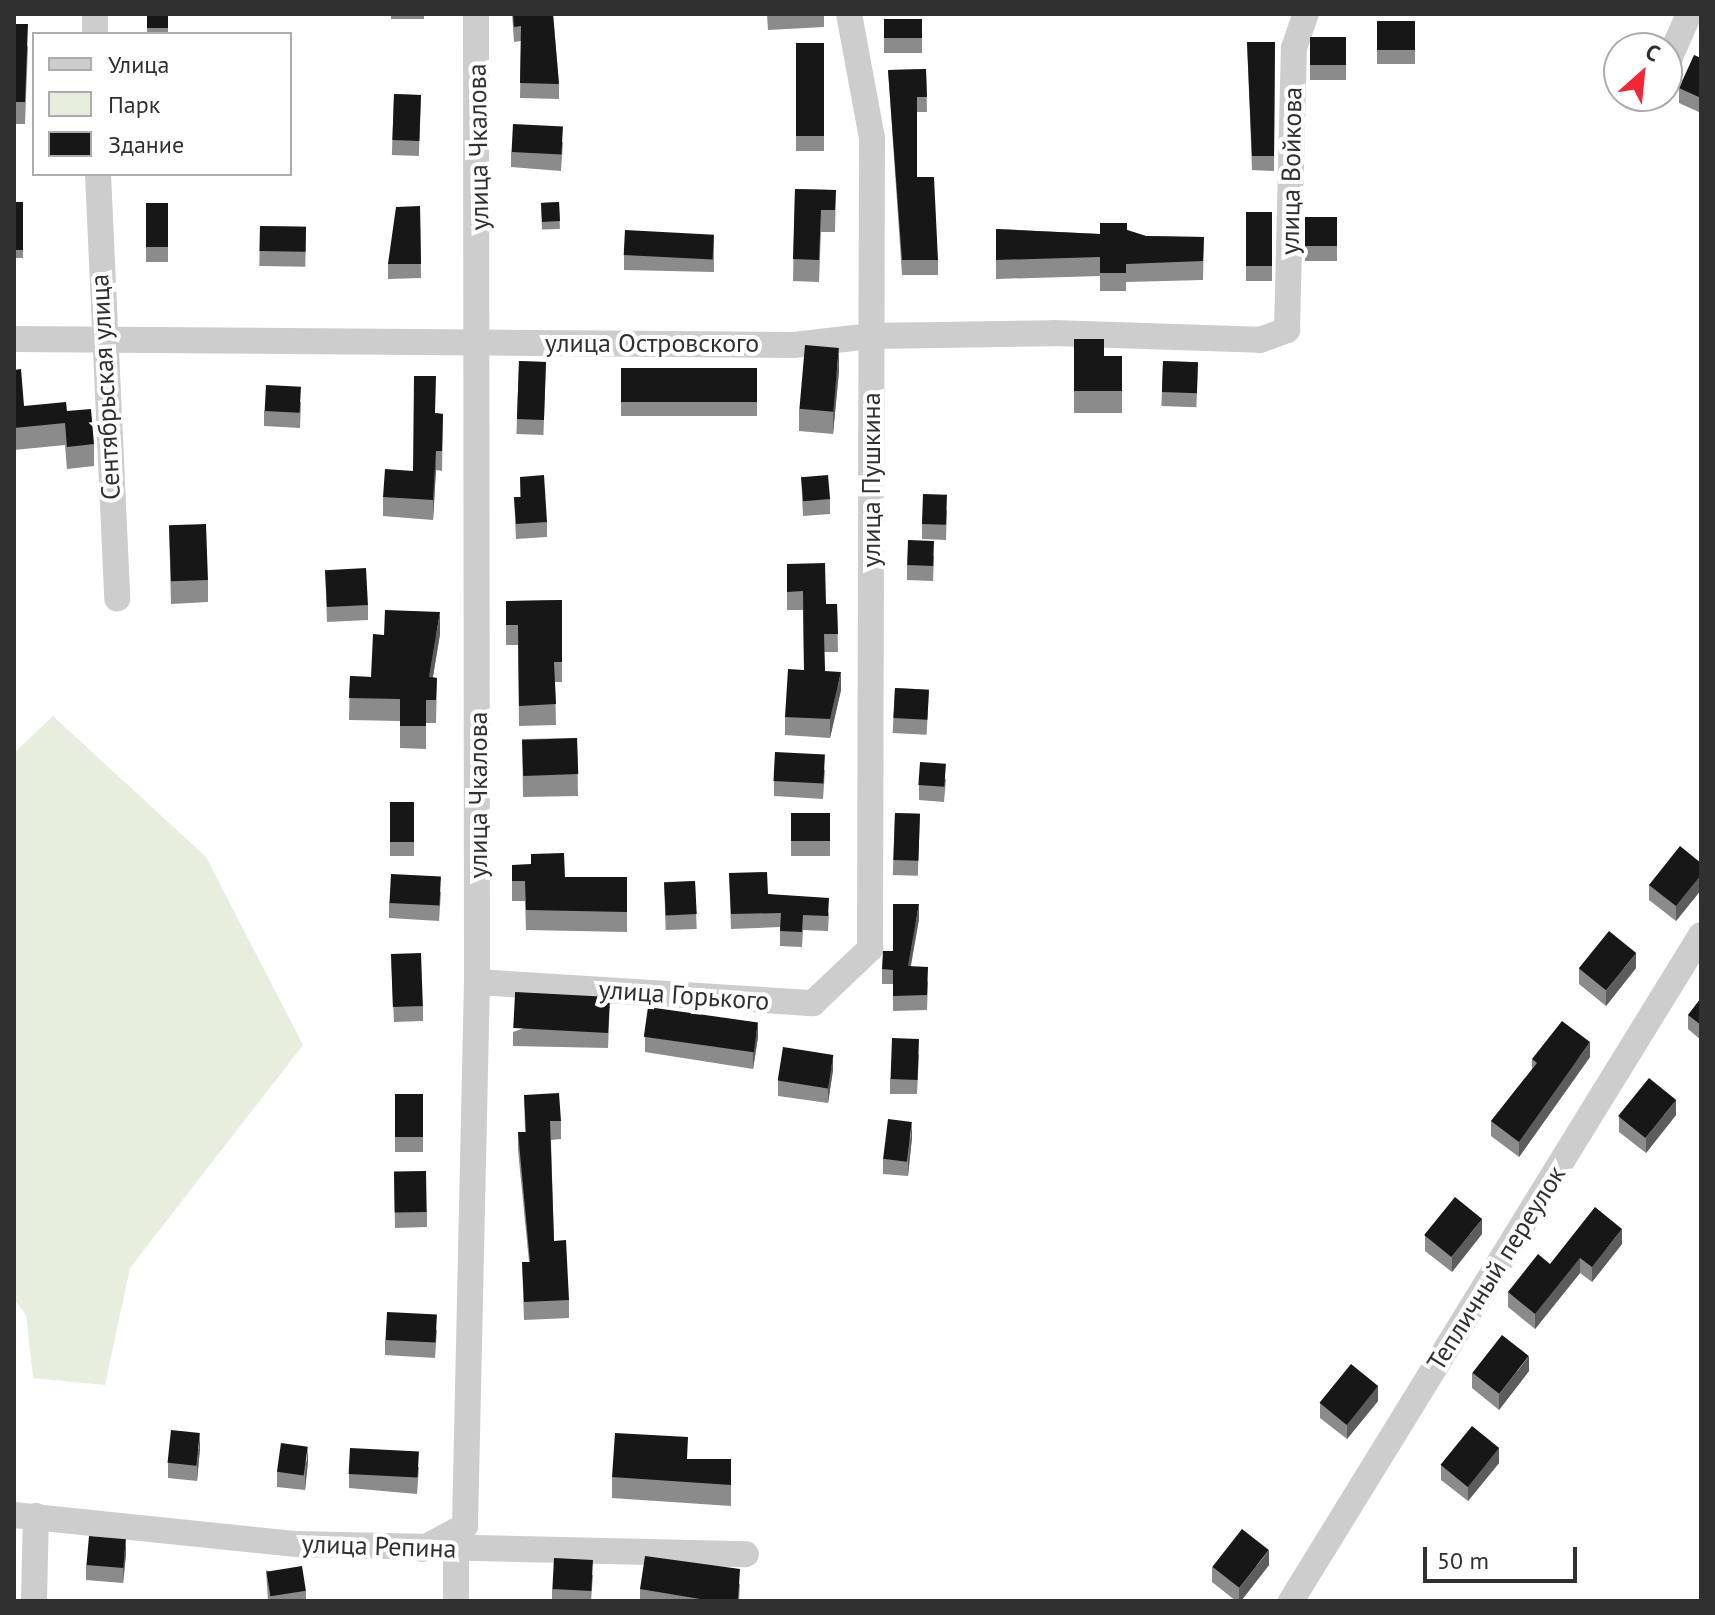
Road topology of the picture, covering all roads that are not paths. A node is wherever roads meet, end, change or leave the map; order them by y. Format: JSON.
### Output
{"nodes":[{"id":1,"x":476,"y":14,"type":"edge"},
{"id":2,"x":849,"y":14,"type":"edge"},
{"id":3,"x":1306,"y":14,"type":"edge"},
{"id":4,"x":98,"y":176,"type":"edge"},
{"id":5,"x":1287,"y":330,"type":"joint"},
{"id":6,"x":871,"y":336,"type":"junction"},
{"id":7,"x":100,"y":337,"type":"junction"},
{"id":8,"x":14,"y":339,"type":"edge"},
{"id":9,"x":480,"y":345,"type":"junction"},
{"id":10,"x":117,"y":599,"type":"dead end"},
{"id":11,"x":1701,"y":935,"type":"edge"},
{"id":12,"x":870,"y":949,"type":"joint"},
{"id":13,"x":477,"y":982,"type":"junction"},
{"id":14,"x":25,"y":1516,"type":"edge"},
{"id":15,"x":422,"y":1549,"type":"junction"},
{"id":16,"x":456,"y":1550,"type":"junction"},
{"id":17,"x":746,"y":1554,"type":"dead end"},
{"id":18,"x":34,"y":1601,"type":"edge"},
{"id":19,"x":456,"y":1601,"type":"edge"},
{"id":20,"x":1291,"y":1601,"type":"edge"}],
"edges":[{"from":1,"to":9,"type":"street","name":"улица Чкалова"},
{"from":2,"to":6,"type":"street","name":"улица Пушкина"},
{"from":3,"to":5,"type":"street","name":"улица Войкова"},
{"from":4,"to":7,"type":"street","name":"Сентябрьская улица"},
{"from":5,"to":6,"type":"street","name":"улица Островского"},
{"from":6,"to":9,"type":"street","name":"улица Островского"},
{"from":6,"to":12,"type":"street","name":"улица Пушкина"},
{"from":7,"to":8,"type":"street","name":"улица Островского"},
{"from":7,"to":9,"type":"street","name":"улица Островского"},
{"from":7,"to":10,"type":"street","name":"Сентябрьская улица"},
{"from":9,"to":13,"type":"street","name":"улица Чкалова"},
{"from":11,"to":20,"type":"street","name":"Тепличный переулок"},
{"from":12,"to":13,"type":"street","name":"улица Горького"},
{"from":13,"to":15,"type":"street","name":"улица Чкалова"},
{"from":14,"to":15,"type":"street","name":"улица Репина"},
{"from":14,"to":18,"type":"street"},
{"from":15,"to":16,"type":"street","name":"улица Репина"},
{"from":16,"to":17,"type":"street","name":"улица Репина"},
{"from":16,"to":19,"type":"street"}]}
